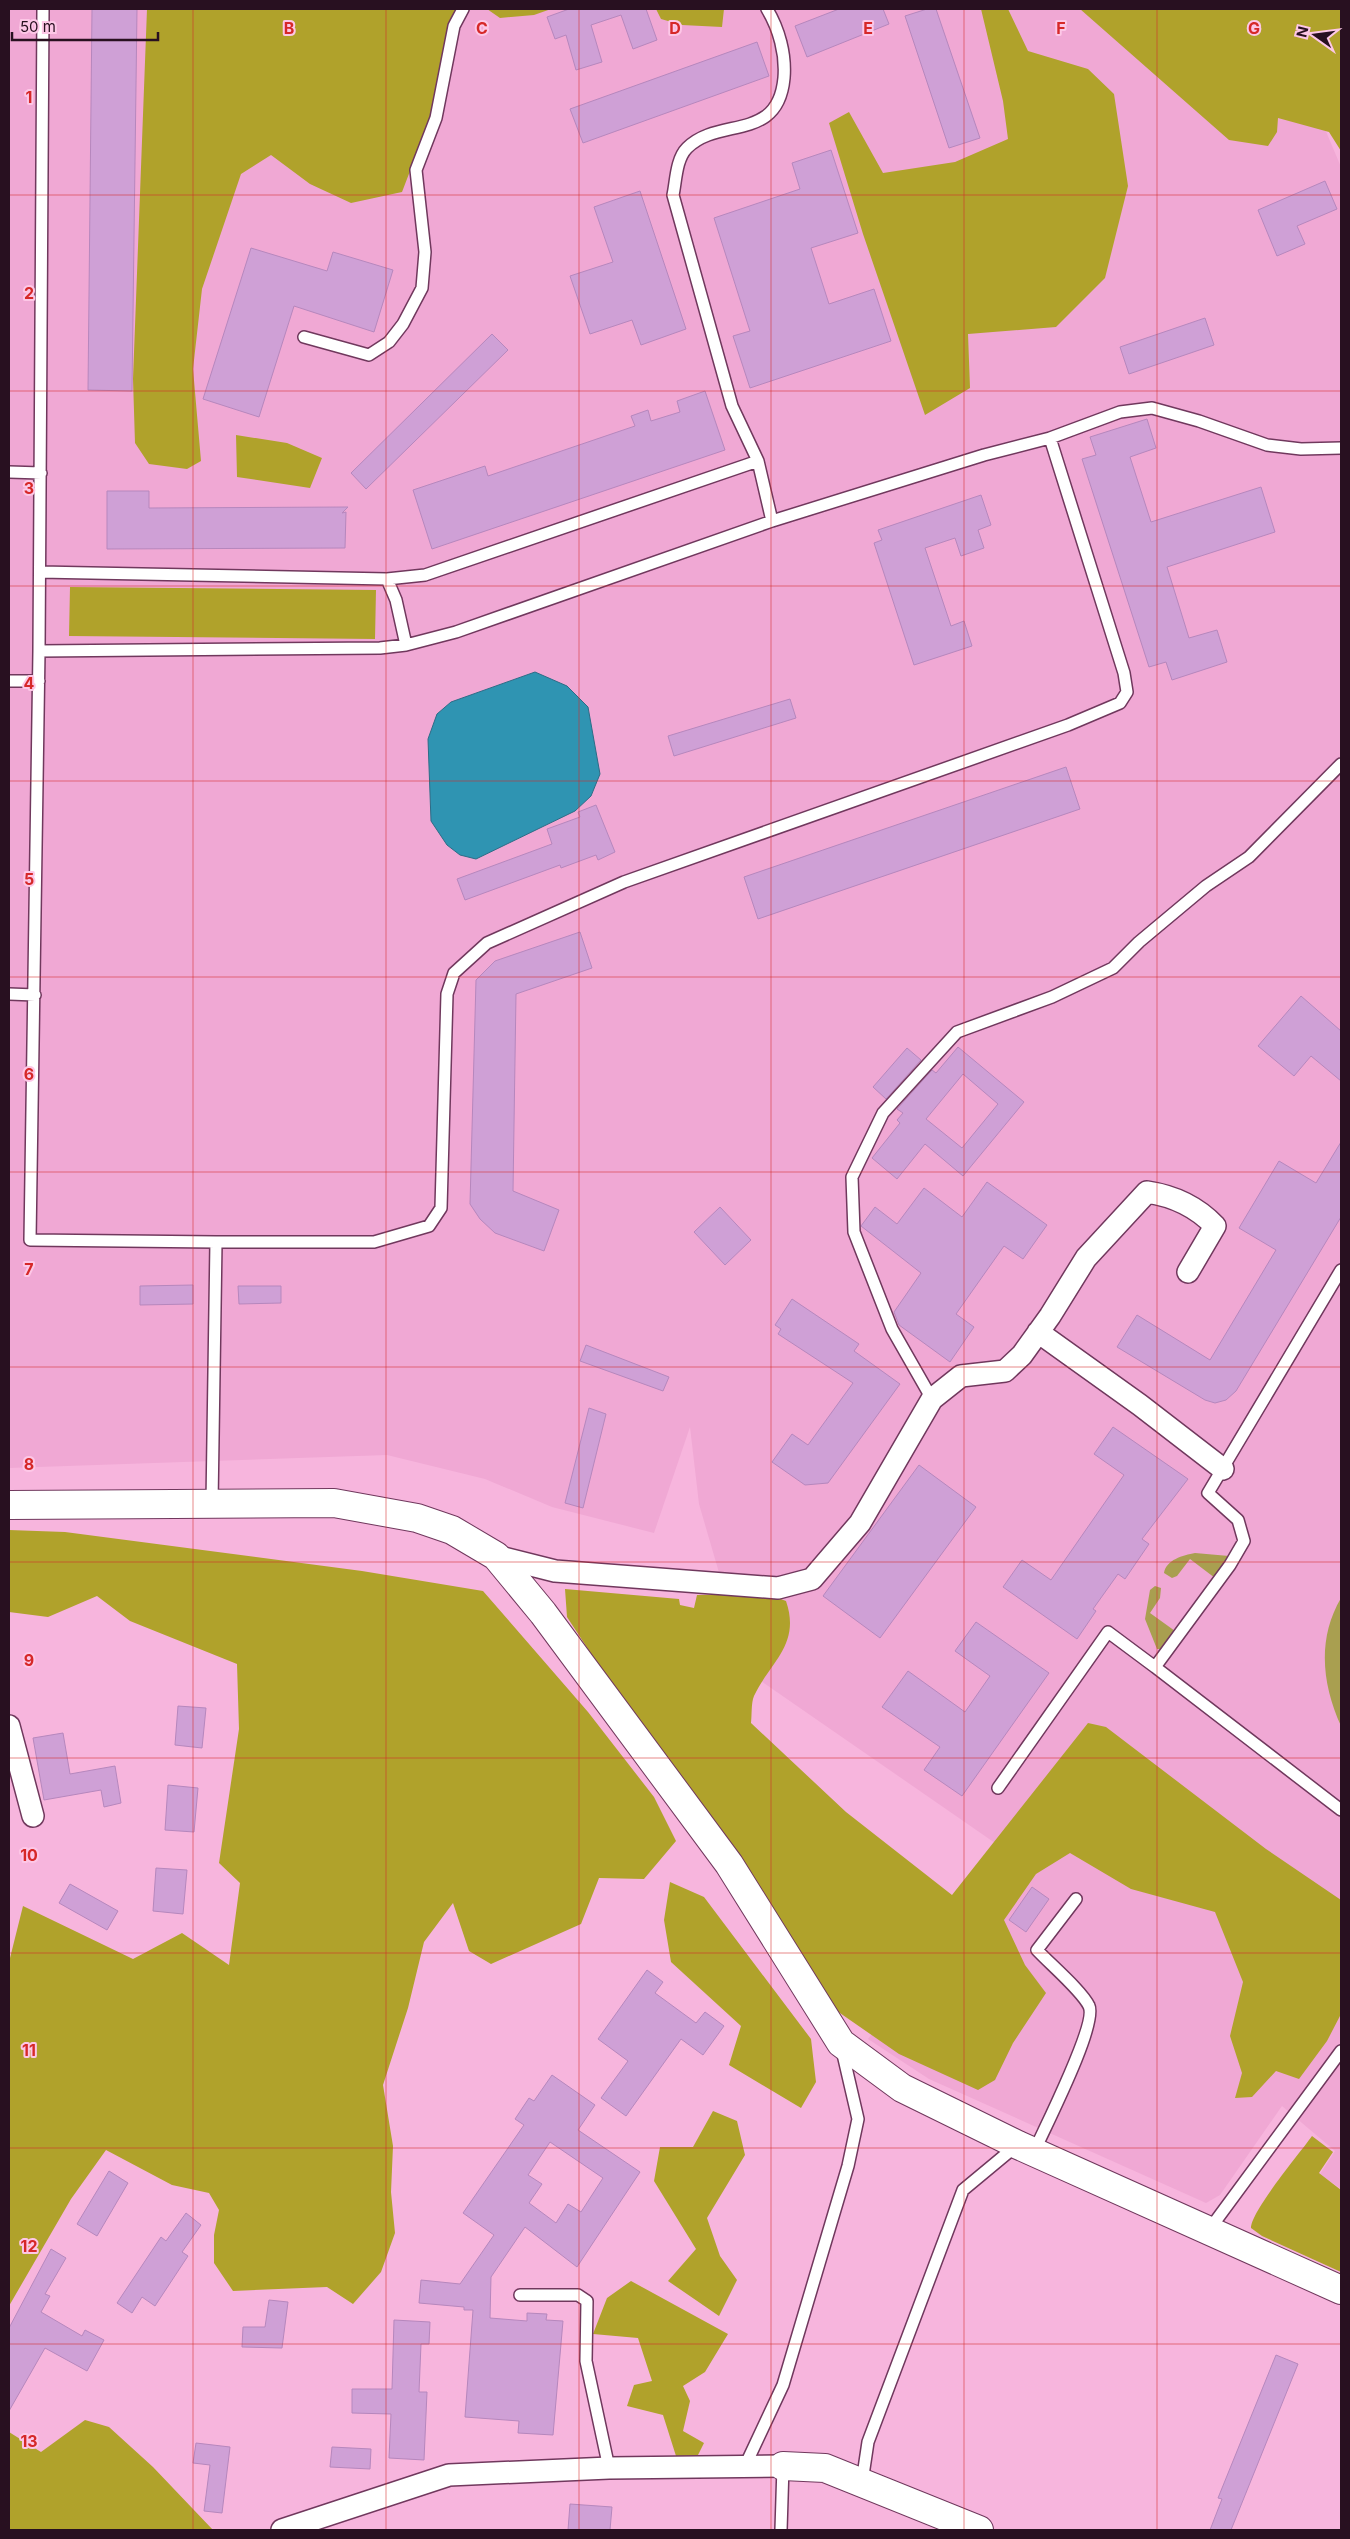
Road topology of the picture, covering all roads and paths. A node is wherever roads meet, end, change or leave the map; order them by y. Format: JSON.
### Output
{"nodes":[{"id":1,"x":43,"y":9,"type":"edge"},
{"id":2,"x":463,"y":9,"type":"edge"},
{"id":3,"x":767,"y":9,"type":"edge"},
{"id":4,"x":304,"y":337,"type":"dead end"},
{"id":5,"x":1050,"y":438,"type":"junction"},
{"id":6,"x":1341,"y":448,"type":"edge"},
{"id":7,"x":758,"y":461,"type":"junction"},
{"id":8,"x":9,"y":472,"type":"edge"},
{"id":9,"x":41,"y":473,"type":"junction"},
{"id":10,"x":772,"y":521,"type":"junction"},
{"id":11,"x":40,"y":572,"type":"junction"},
{"id":12,"x":387,"y":579,"type":"junction"},
{"id":13,"x":406,"y":645,"type":"junction"},
{"id":14,"x":39,"y":651,"type":"junction"},
{"id":15,"x":9,"y":681,"type":"edge"},
{"id":16,"x":39,"y":681,"type":"junction"},
{"id":17,"x":1341,"y":764,"type":"edge"},
{"id":18,"x":9,"y":994,"type":"edge"},
{"id":19,"x":35,"y":995,"type":"junction"},
{"id":20,"x":216,"y":1242,"type":"junction"},
{"id":21,"x":1341,"y":1270,"type":"edge"},
{"id":22,"x":1188,"y":1272,"type":"dead end"},
{"id":23,"x":1038,"y":1332,"type":"junction"},
{"id":24,"x":932,"y":1398,"type":"junction"},
{"id":25,"x":1223,"y":1469,"type":"junction"},
{"id":26,"x":212,"y":1503,"type":"junction"},
{"id":27,"x":9,"y":1505,"type":"edge"},
{"id":28,"x":496,"y":1556,"type":"junction"},
{"id":29,"x":1154,"y":1667,"type":"junction"},
{"id":30,"x":9,"y":1726,"type":"edge"},
{"id":31,"x":998,"y":1788,"type":"dead end"},
{"id":32,"x":1341,"y":1810,"type":"edge"},
{"id":33,"x":33,"y":1816,"type":"dead end"},
{"id":34,"x":1076,"y":1899,"type":"dead end"},
{"id":35,"x":841,"y":2043,"type":"junction"},
{"id":36,"x":1341,"y":2051,"type":"edge"},
{"id":37,"x":1026,"y":2148,"type":"junction"},
{"id":38,"x":1210,"y":2230,"type":"junction"},
{"id":39,"x":1341,"y":2290,"type":"edge"},
{"id":40,"x":520,"y":2294,"type":"dead end"},
{"id":41,"x":745,"y":2466,"type":"junction"},
{"id":42,"x":783,"y":2466,"type":"junction"},
{"id":43,"x":609,"y":2468,"type":"junction"},
{"id":44,"x":862,"y":2482,"type":"junction"},
{"id":45,"x":282,"y":2530,"type":"edge"},
{"id":46,"x":781,"y":2530,"type":"edge"},
{"id":47,"x":978,"y":2530,"type":"edge"}],
"edges":[{"from":1,"to":9,"type":"lane"},
{"from":2,"to":4,"type":"lane"},
{"from":3,"to":7,"type":"lane"},
{"from":5,"to":6,"type":"lane"},
{"from":5,"to":10,"type":"lane"},
{"from":5,"to":20,"type":"lane"},
{"from":7,"to":10,"type":"lane"},
{"from":7,"to":12,"type":"lane"},
{"from":8,"to":9,"type":"lane"},
{"from":9,"to":11,"type":"lane"},
{"from":10,"to":13,"type":"lane"},
{"from":11,"to":12,"type":"lane"},
{"from":11,"to":14,"type":"lane"},
{"from":12,"to":13,"type":"lane"},
{"from":13,"to":14,"type":"lane"},
{"from":14,"to":16,"type":"lane"},
{"from":15,"to":16,"type":"lane"},
{"from":16,"to":19,"type":"lane"},
{"from":17,"to":24,"type":"lane"},
{"from":18,"to":19,"type":"lane"},
{"from":19,"to":20,"type":"lane"},
{"from":20,"to":26,"type":"lane"},
{"from":21,"to":25,"type":"lane"},
{"from":22,"to":23,"type":"street"},
{"from":23,"to":24,"type":"street"},
{"from":23,"to":25,"type":"street"},
{"from":24,"to":28,"type":"street"},
{"from":25,"to":29,"type":"lane"},
{"from":26,"to":27,"type":"main road"},
{"from":26,"to":28,"type":"main road"},
{"from":28,"to":35,"type":"main road"},
{"from":29,"to":31,"type":"lane"},
{"from":29,"to":32,"type":"lane"},
{"from":30,"to":33,"type":"street"},
{"from":34,"to":37,"type":"lane"},
{"from":35,"to":37,"type":"main road"},
{"from":35,"to":41,"type":"lane"},
{"from":36,"to":38,"type":"lane"},
{"from":37,"to":38,"type":"main road"},
{"from":37,"to":44,"type":"lane"},
{"from":38,"to":39,"type":"main road"},
{"from":40,"to":43,"type":"lane"},
{"from":41,"to":42,"type":"street"},
{"from":41,"to":43,"type":"street"},
{"from":42,"to":44,"type":"main road"},
{"from":42,"to":46,"type":"lane"},
{"from":43,"to":45,"type":"street"},
{"from":44,"to":47,"type":"main road"}]}
